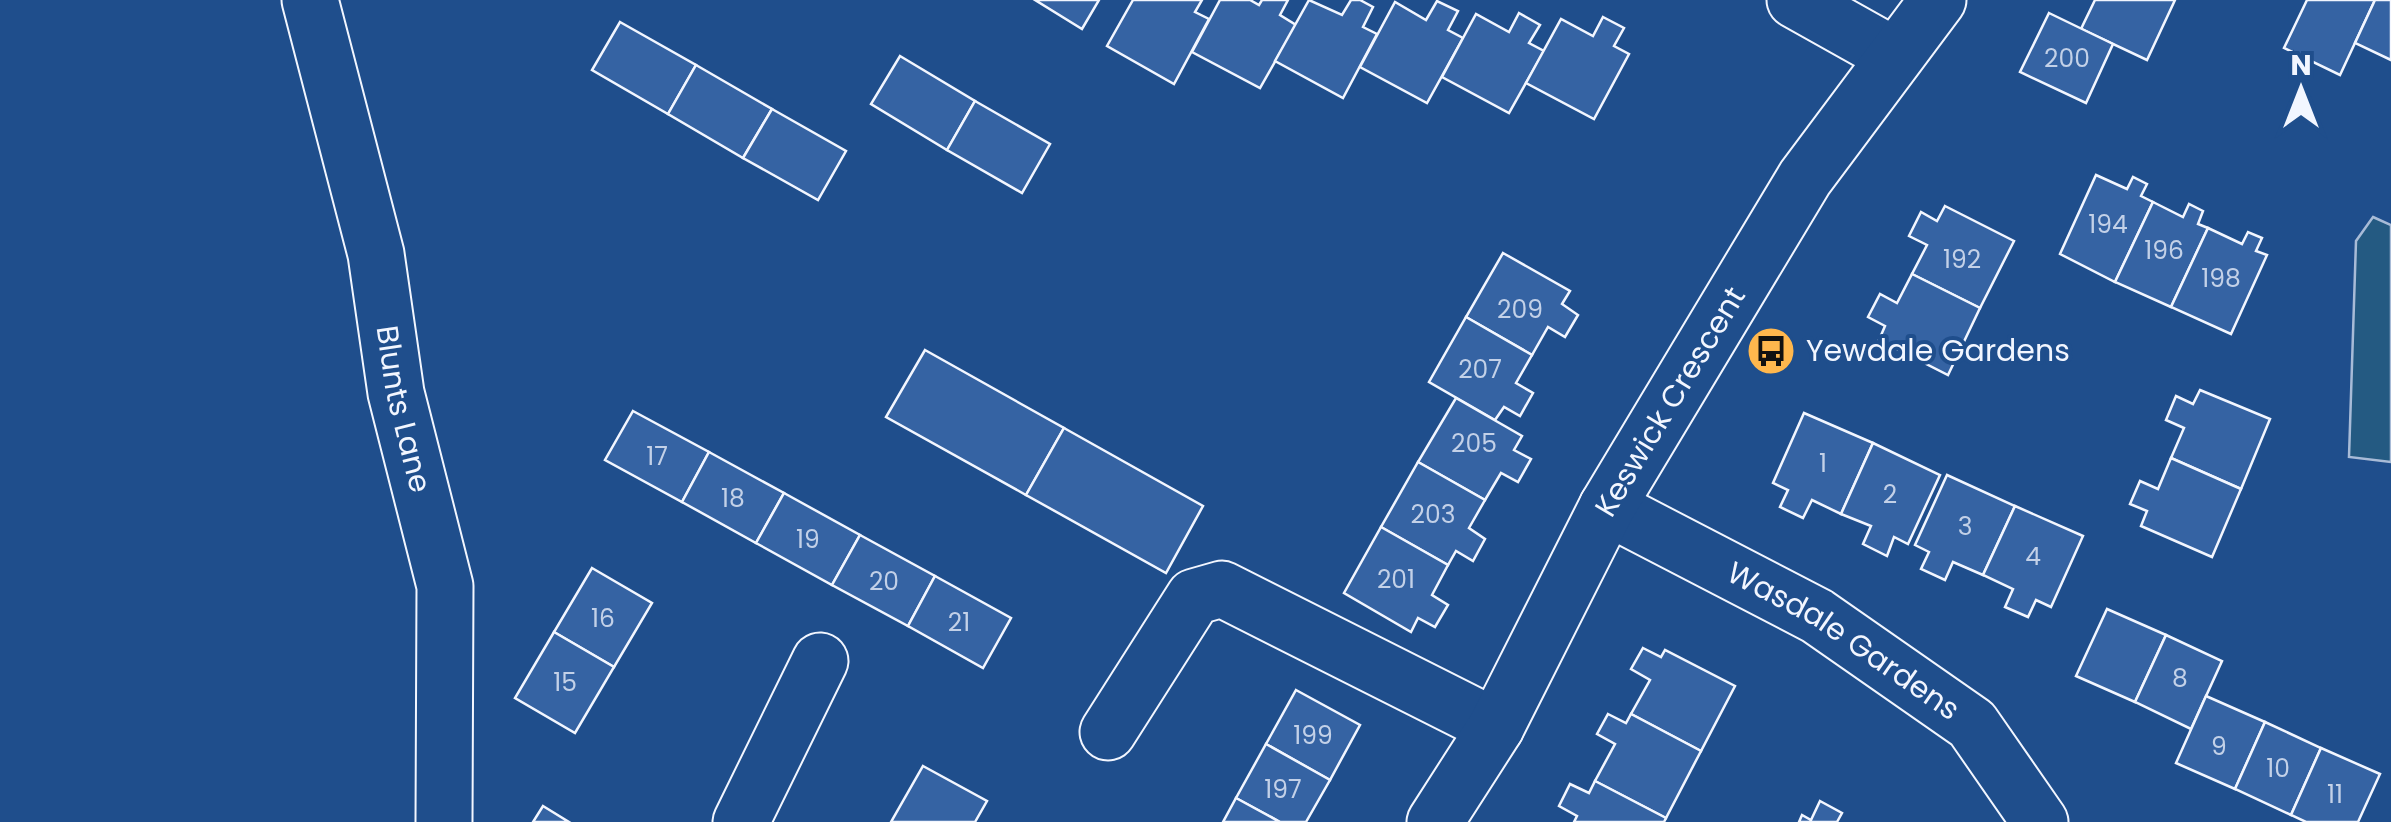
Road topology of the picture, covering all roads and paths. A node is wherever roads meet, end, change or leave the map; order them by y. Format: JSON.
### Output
{"nodes":[{"id":1,"x":310,"y":0,"type":"edge"},
{"id":2,"x":1794,"y":0,"type":"edge"},
{"id":3,"x":1938,"y":0,"type":"edge"},
{"id":4,"x":1894,"y":56,"type":"junction"},
{"id":5,"x":1607,"y":507,"type":"junction"},
{"id":6,"x":820,"y":662,"type":"dead end"},
{"id":7,"x":1496,"y":728,"type":"junction"},
{"id":8,"x":1108,"y":732,"type":"dead end"},
{"id":9,"x":444,"y":822,"type":"edge"},
{"id":10,"x":741,"y":822,"type":"edge"},
{"id":11,"x":1435,"y":822,"type":"edge"},
{"id":12,"x":2040,"y":822,"type":"edge"}],
"edges":[{"from":1,"to":9,"type":"street","name":"Blunts Lane"},
{"from":2,"to":4,"type":"street"},
{"from":3,"to":4,"type":"street","name":"Keswick Crescent"},
{"from":4,"to":5,"type":"street","name":"Keswick Crescent"},
{"from":5,"to":7,"type":"street","name":"Keswick Crescent"},
{"from":5,"to":12,"type":"street","name":"Wasdale Gardens"},
{"from":6,"to":10,"type":"street"},
{"from":7,"to":8,"type":"street"},
{"from":7,"to":11,"type":"street","name":"Keswick Crescent"}]}
